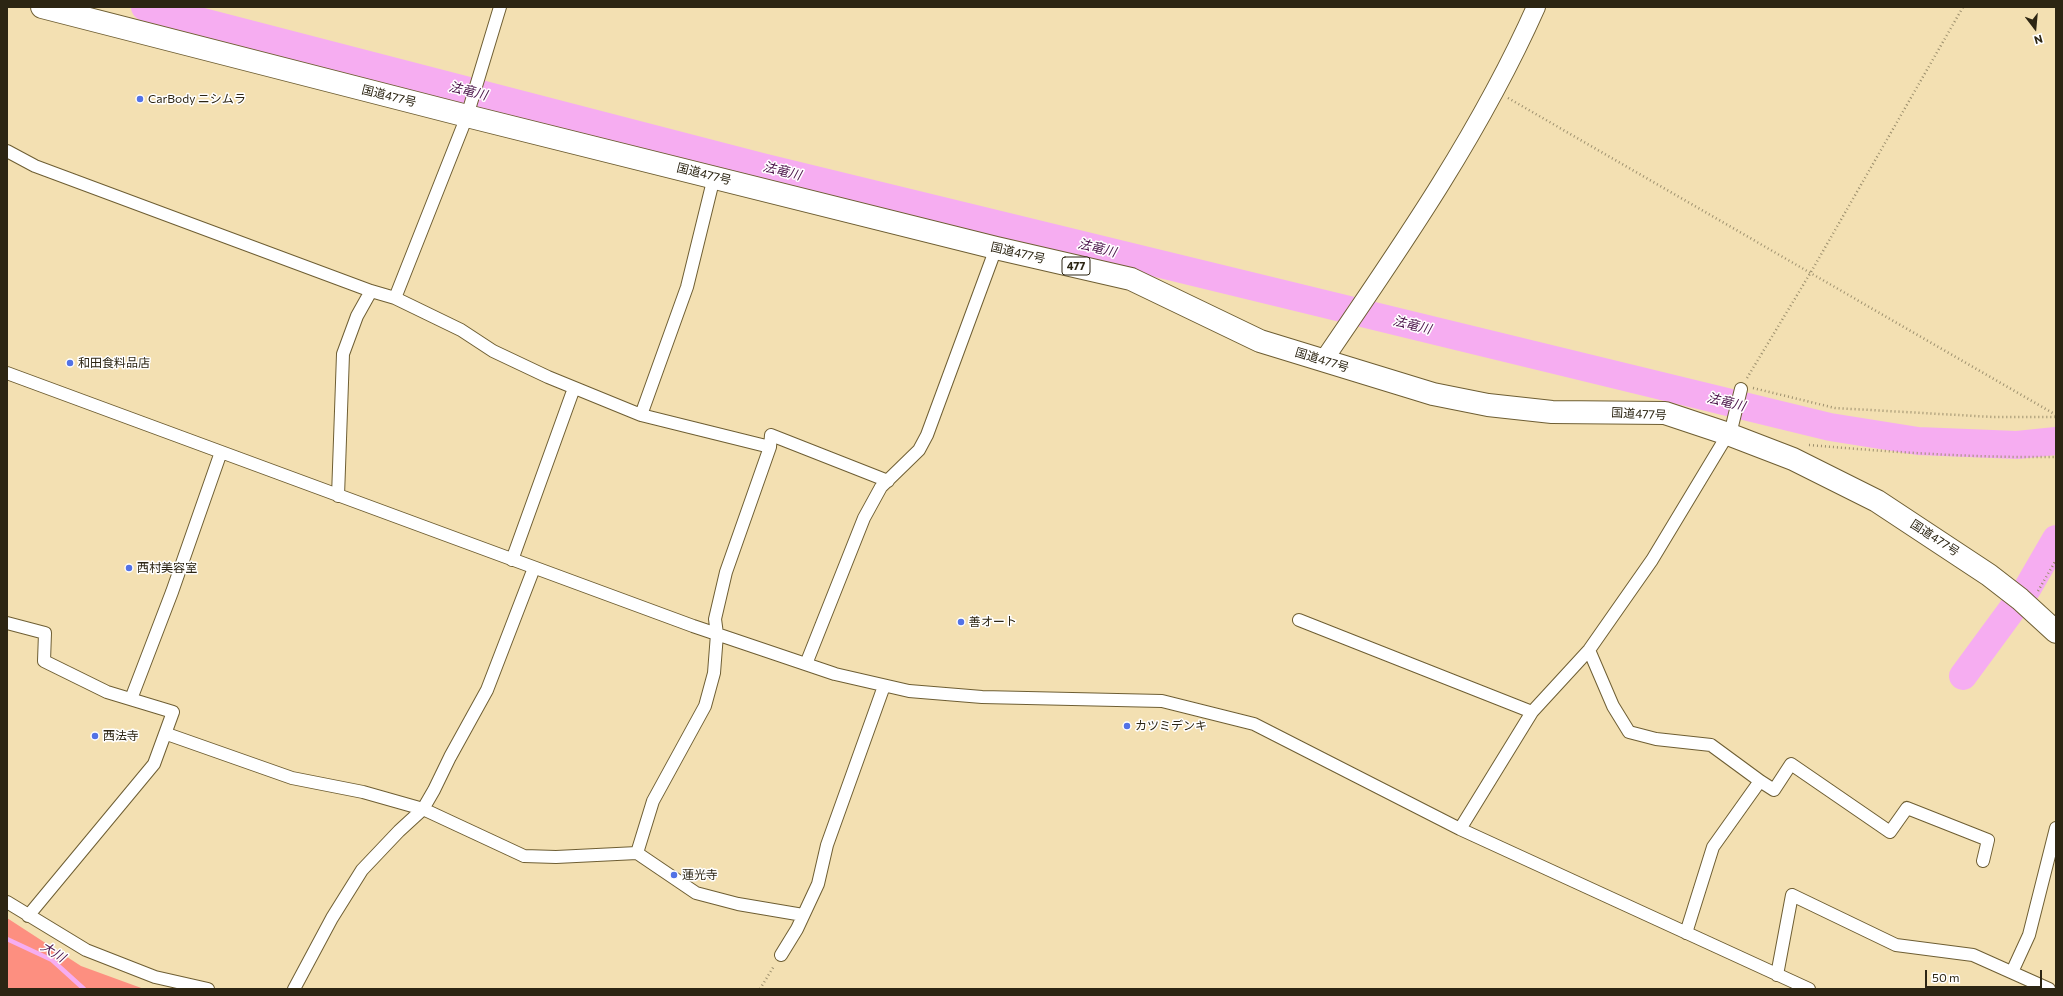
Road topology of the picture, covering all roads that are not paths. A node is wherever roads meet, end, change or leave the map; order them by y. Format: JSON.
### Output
{"nodes":[{"id":1,"x":42,"y":7,"type":"edge"},
{"id":2,"x":500,"y":7,"type":"edge"},
{"id":3,"x":1536,"y":7,"type":"edge"},
{"id":4,"x":467,"y":116,"type":"junction"},
{"id":5,"x":7,"y":151,"type":"edge"},
{"id":6,"x":714,"y":177,"type":"junction"},
{"id":7,"x":996,"y":248,"type":"junction"},
{"id":8,"x":371,"y":291,"type":"junction"},
{"id":9,"x":395,"y":298,"type":"junction"},
{"id":10,"x":1324,"y":361,"type":"junction"},
{"id":11,"x":7,"y":373,"type":"edge"},
{"id":12,"x":1742,"y":387,"type":"road end"},
{"id":13,"x":574,"y":388,"type":"junction"},
{"id":14,"x":641,"y":415,"type":"junction"},
{"id":15,"x":1730,"y":430,"type":"junction"},
{"id":16,"x":770,"y":447,"type":"junction"},
{"id":17,"x":221,"y":452,"type":"junction"},
{"id":18,"x":888,"y":481,"type":"junction"},
{"id":19,"x":338,"y":496,"type":"junction"},
{"id":20,"x":512,"y":560,"type":"junction"},
{"id":21,"x":534,"y":568,"type":"junction"},
{"id":22,"x":1299,"y":620,"type":"dead end"},
{"id":23,"x":7,"y":622,"type":"edge"},
{"id":24,"x":2056,"y":632,"type":"edge"},
{"id":25,"x":717,"y":634,"type":"junction"},
{"id":26,"x":1589,"y":650,"type":"junction"},
{"id":27,"x":806,"y":664,"type":"junction"},
{"id":28,"x":884,"y":686,"type":"junction"},
{"id":29,"x":131,"y":699,"type":"junction"},
{"id":30,"x":1532,"y":712,"type":"junction"},
{"id":31,"x":166,"y":734,"type":"junction"},
{"id":32,"x":1760,"y":781,"type":"junction"},
{"id":33,"x":423,"y":809,"type":"junction"},
{"id":34,"x":2056,"y":828,"type":"edge"},
{"id":35,"x":1460,"y":829,"type":"junction"},
{"id":36,"x":637,"y":853,"type":"junction"},
{"id":37,"x":1983,"y":860,"type":"dead end"},
{"id":38,"x":7,"y":902,"type":"edge"},
{"id":39,"x":803,"y":915,"type":"junction"},
{"id":40,"x":28,"y":916,"type":"junction"},
{"id":41,"x":1686,"y":934,"type":"junction"},
{"id":42,"x":781,"y":955,"type":"road end"},
{"id":43,"x":2012,"y":972,"type":"junction"},
{"id":44,"x":1777,"y":975,"type":"junction"},
{"id":45,"x":208,"y":989,"type":"edge"},
{"id":46,"x":294,"y":989,"type":"edge"},
{"id":47,"x":1809,"y":989,"type":"edge"},
{"id":48,"x":2049,"y":989,"type":"edge"}],
"edges":[{"from":1,"to":4,"type":"highway","name":"国道477号","number":"477"},
{"from":2,"to":4,"type":"street"},
{"from":3,"to":10,"type":"street"},
{"from":4,"to":6,"type":"highway","name":"国道477号","number":"477"},
{"from":4,"to":9,"type":"street"},
{"from":5,"to":8,"type":"street"},
{"from":6,"to":7,"type":"highway","name":"国道477号","number":"477"},
{"from":6,"to":14,"type":"street"},
{"from":7,"to":10,"type":"highway","name":"国道477号","number":"477"},
{"from":7,"to":18,"type":"street"},
{"from":8,"to":9,"type":"street"},
{"from":8,"to":19,"type":"street"},
{"from":9,"to":13,"type":"street"},
{"from":10,"to":15,"type":"highway","name":"国道477号","number":"477"},
{"from":11,"to":17,"type":"street"},
{"from":12,"to":15,"type":"street"},
{"from":13,"to":14,"type":"street"},
{"from":13,"to":20,"type":"street"},
{"from":14,"to":16,"type":"street"},
{"from":15,"to":24,"type":"highway","name":"国道477号","number":"477"},
{"from":15,"to":26,"type":"street"},
{"from":16,"to":18,"type":"street"},
{"from":16,"to":25,"type":"street"},
{"from":17,"to":19,"type":"street"},
{"from":17,"to":29,"type":"street"},
{"from":18,"to":27,"type":"street"},
{"from":19,"to":20,"type":"street"},
{"from":20,"to":21,"type":"street"},
{"from":21,"to":25,"type":"street"},
{"from":21,"to":33,"type":"street"},
{"from":22,"to":30,"type":"street"},
{"from":23,"to":29,"type":"street"},
{"from":25,"to":27,"type":"street"},
{"from":25,"to":36,"type":"street"},
{"from":26,"to":30,"type":"street"},
{"from":26,"to":32,"type":"street"},
{"from":27,"to":28,"type":"street"},
{"from":28,"to":35,"type":"street"},
{"from":28,"to":39,"type":"street"},
{"from":29,"to":31,"type":"street"},
{"from":30,"to":35,"type":"street"},
{"from":31,"to":33,"type":"street"},
{"from":31,"to":40,"type":"street"},
{"from":32,"to":37,"type":"street"},
{"from":32,"to":41,"type":"street"},
{"from":33,"to":36,"type":"street"},
{"from":33,"to":46,"type":"street"},
{"from":34,"to":43,"type":"street"},
{"from":35,"to":41,"type":"street"},
{"from":36,"to":39,"type":"street"},
{"from":38,"to":40,"type":"street"},
{"from":39,"to":42,"type":"street"},
{"from":40,"to":45,"type":"street"},
{"from":41,"to":44,"type":"street"},
{"from":43,"to":44,"type":"street"},
{"from":43,"to":48,"type":"street"},
{"from":44,"to":47,"type":"street"}]}
